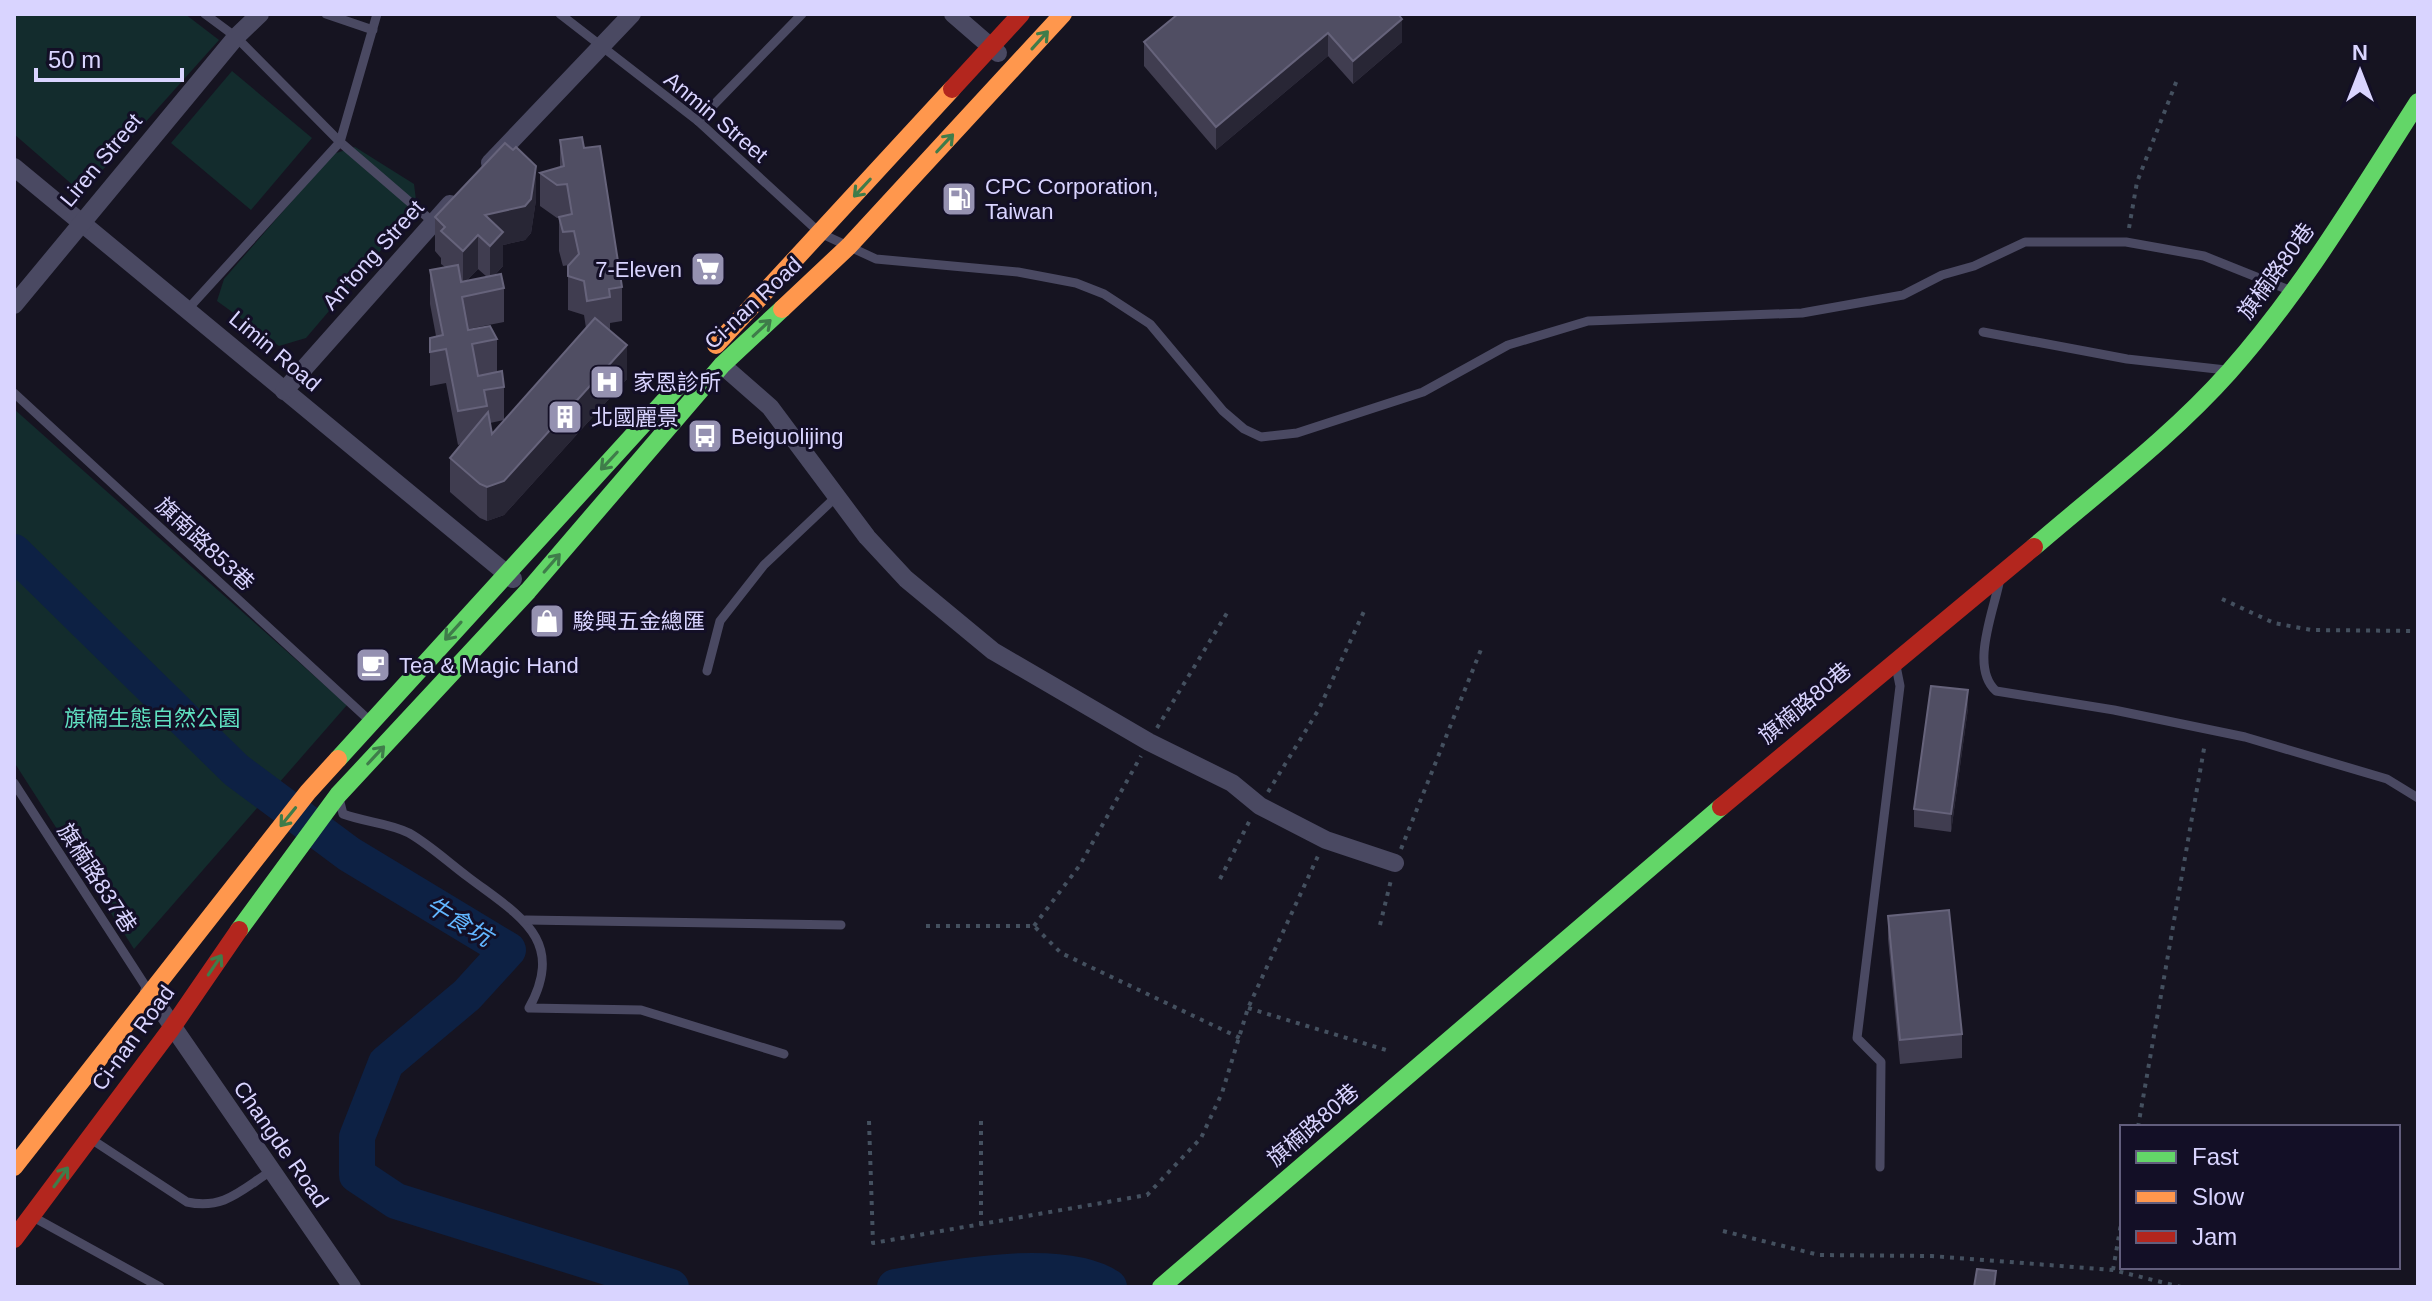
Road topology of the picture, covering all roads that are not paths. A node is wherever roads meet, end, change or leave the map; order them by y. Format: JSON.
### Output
{"nodes":[{"id":1,"x":205,"y":14,"type":"edge"},
{"id":2,"x":260,"y":14,"type":"edge"},
{"id":3,"x":326,"y":14,"type":"edge"},
{"id":4,"x":377,"y":14,"type":"edge"},
{"id":5,"x":560,"y":14,"type":"edge"},
{"id":6,"x":632,"y":14,"type":"edge"},
{"id":7,"x":802,"y":14,"type":"edge"},
{"id":8,"x":953,"y":14,"type":"edge"},
{"id":9,"x":1021,"y":14,"type":"edge"},
{"id":10,"x":1063,"y":14,"type":"edge"},
{"id":11,"x":373,"y":30,"type":"junction"},
{"id":12,"x":236,"y":37,"type":"junction"},
{"id":13,"x":601,"y":48,"type":"junction"},
{"id":14,"x":990,"y":48,"type":"junction"},
{"id":15,"x":1016,"y":66,"type":"junction"},
{"id":16,"x":2418,"y":102,"type":"edge"},
{"id":17,"x":698,"y":121,"type":"junction"},
{"id":18,"x":340,"y":142,"type":"junction"},
{"id":19,"x":14,"y":167,"type":"edge"},
{"id":20,"x":79,"y":222,"type":"junction"},
{"id":21,"x":433,"y":222,"type":"junction"},
{"id":22,"x":820,"y":233,"type":"junction"},
{"id":23,"x":849,"y":246,"type":"junction"},
{"id":24,"x":2293,"y":292,"type":"junction"},
{"id":25,"x":14,"y":305,"type":"edge"},
{"id":26,"x":187,"y":310,"type":"junction"},
{"id":27,"x":1983,"y":332,"type":"dead end"},
{"id":28,"x":722,"y":365,"type":"junction"},
{"id":29,"x":2230,"y":371,"type":"junction"},
{"id":30,"x":284,"y":391,"type":"junction"},
{"id":31,"x":14,"y":393,"type":"edge"},
{"id":32,"x":837,"y":496,"type":"junction"},
{"id":33,"x":505,"y":573,"type":"junction"},
{"id":34,"x":2001,"y":575,"type":"junction"},
{"id":35,"x":528,"y":591,"type":"junction"},
{"id":36,"x":1895,"y":659,"type":"junction"},
{"id":37,"x":707,"y":671,"type":"dead end"},
{"id":38,"x":372,"y":723,"type":"junction"},
{"id":39,"x":14,"y":783,"type":"edge"},
{"id":40,"x":338,"y":795,"type":"junction"},
{"id":41,"x":2418,"y":798,"type":"edge"},
{"id":42,"x":1395,"y":863,"type":"road end"},
{"id":43,"x":526,"y":920,"type":"junction"},
{"id":44,"x":841,"y":925,"type":"dead end"},
{"id":45,"x":149,"y":992,"type":"junction"},
{"id":46,"x":171,"y":1029,"type":"junction"},
{"id":47,"x":784,"y":1054,"type":"dead end"},
{"id":48,"x":90,"y":1139,"type":"junction"},
{"id":49,"x":14,"y":1167,"type":"edge"},
{"id":50,"x":1880,"y":1167,"type":"dead end"},
{"id":51,"x":271,"y":1171,"type":"junction"},
{"id":52,"x":32,"y":1216,"type":"junction"},
{"id":53,"x":14,"y":1239,"type":"edge"},
{"id":54,"x":160,"y":1287,"type":"edge"},
{"id":55,"x":352,"y":1287,"type":"edge"},
{"id":56,"x":1161,"y":1287,"type":"edge"}],
"edges":[{"from":1,"to":12,"type":"lane"},
{"from":2,"to":12,"type":"street","name":"Liren Street"},
{"from":3,"to":11,"type":"lane"},
{"from":4,"to":11,"type":"lane"},
{"from":5,"to":13,"type":"lane","name":"Anmin Street"},
{"from":6,"to":13,"type":"street","name":"An'tong Street"},
{"from":7,"to":17,"type":"lane"},
{"from":8,"to":14,"type":"street"},
{"from":9,"to":14,"type":"main road","name":"Ci-nan Road"},
{"from":15,"to":10,"type":"main road","name":"Ci-nan Road","one_way":true},
{"from":11,"to":18,"type":"lane"},
{"from":12,"to":18,"type":"lane"},
{"from":12,"to":20,"type":"street","name":"Liren Street"},
{"from":13,"to":17,"type":"lane","name":"Anmin Street"},
{"from":13,"to":21,"type":"street","name":"An'tong Street"},
{"from":14,"to":15,"type":"street"},
{"from":14,"to":22,"type":"main road","name":"Ci-nan Road","one_way":true},
{"from":23,"to":15,"type":"main road","name":"Ci-nan Road","one_way":true},
{"from":16,"to":24,"type":"main road","name":"旗楠路80巷"},
{"from":17,"to":22,"type":"lane","name":"Anmin Street"},
{"from":18,"to":21,"type":"lane"},
{"from":18,"to":26,"type":"lane"},
{"from":19,"to":20,"type":"street","name":"Limin Road"},
{"from":20,"to":25,"type":"street","name":"Liren Street"},
{"from":20,"to":26,"type":"street","name":"Limin Road"},
{"from":21,"to":30,"type":"street","name":"An'tong Street"},
{"from":22,"to":23,"type":"lane","name":"Anmin Street"},
{"from":22,"to":33,"type":"main road","name":"Ci-nan Road","one_way":true},
{"from":23,"to":24,"type":"lane","name":"Anmin Street"},
{"from":28,"to":23,"type":"main road","name":"Ci-nan Road","one_way":true},
{"from":24,"to":29,"type":"main road","name":"旗楠路80巷"},
{"from":26,"to":30,"type":"street","name":"Limin Road"},
{"from":27,"to":29,"type":"lane"},
{"from":28,"to":32,"type":"street"},
{"from":35,"to":28,"type":"main road","name":"Ci-nan Road","one_way":true},
{"from":29,"to":34,"type":"main road","name":"旗楠路80巷"},
{"from":30,"to":33,"type":"street","name":"Limin Road"},
{"from":31,"to":38,"type":"lane","name":"旗南路853巷"},
{"from":32,"to":37,"type":"lane"},
{"from":32,"to":42,"type":"street"},
{"from":33,"to":35,"type":"street","name":"Limin Road"},
{"from":33,"to":38,"type":"main road","name":"Ci-nan Road","one_way":true},
{"from":34,"to":36,"type":"main road","name":"旗楠路80巷"},
{"from":34,"to":41,"type":"lane"},
{"from":40,"to":35,"type":"main road","name":"Ci-nan Road","one_way":true},
{"from":36,"to":50,"type":"lane"},
{"from":36,"to":56,"type":"main road","name":"旗楠路80巷"},
{"from":38,"to":45,"type":"main road","name":"Ci-nan Road","one_way":true},
{"from":39,"to":45,"type":"lane","name":"旗楠路837巷"},
{"from":40,"to":43,"type":"lane"},
{"from":46,"to":40,"type":"main road","name":"Ci-nan Road","one_way":true},
{"from":43,"to":44,"type":"lane"},
{"from":43,"to":47,"type":"lane"},
{"from":45,"to":46,"type":"street","name":"Changde Road"},
{"from":45,"to":49,"type":"main road","name":"Ci-nan Road"},
{"from":46,"to":48,"type":"main road","name":"Ci-nan Road"},
{"from":46,"to":51,"type":"street","name":"Changde Road"},
{"from":48,"to":51,"type":"lane"},
{"from":52,"to":48,"type":"main road","name":"Ci-nan Road","one_way":true},
{"from":51,"to":55,"type":"street","name":"Changde Road"},
{"from":52,"to":53,"type":"main road","name":"Ci-nan Road"},
{"from":52,"to":54,"type":"lane"}]}
